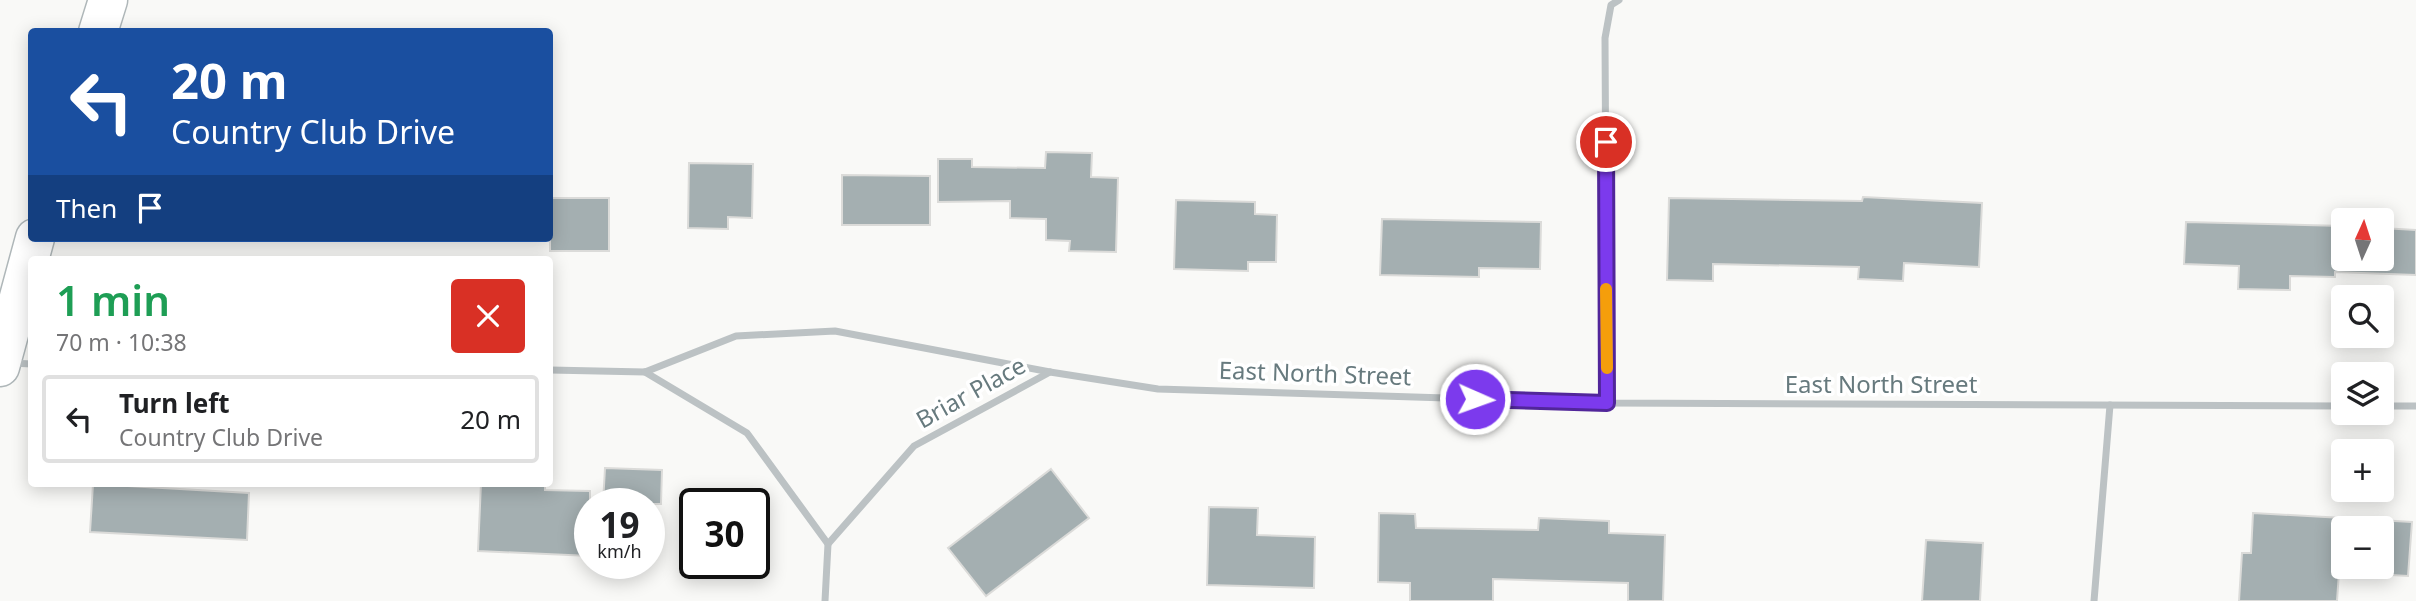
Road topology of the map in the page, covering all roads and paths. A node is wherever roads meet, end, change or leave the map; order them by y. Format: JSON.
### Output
{"nodes":[{"id":1,"x":108,"y":0,"type":"edge"},
{"id":2,"x":1603,"y":0,"type":"edge"},
{"id":3,"x":1619,"y":0,"type":"edge"},
{"id":4,"x":1611,"y":5,"type":"junction"},
{"id":5,"x":100,"y":28,"type":"edge"},
{"id":6,"x":28,"y":274,"type":"edge"},
{"id":7,"x":8,"y":364,"type":"edge"},
{"id":8,"x":553,"y":370,"type":"edge"},
{"id":9,"x":645,"y":372,"type":"junction"},
{"id":10,"x":1050,"y":372,"type":"junction"},
{"id":11,"x":1607,"y":403,"type":"junction"},
{"id":12,"x":2109,"y":405,"type":"junction"},
{"id":13,"x":2331,"y":406,"type":"edge"},
{"id":14,"x":2394,"y":406,"type":"edge"},
{"id":15,"x":2416,"y":406,"type":"edge"},
{"id":16,"x":828,"y":544,"type":"junction"},
{"id":17,"x":825,"y":601,"type":"edge"},
{"id":18,"x":2094,"y":601,"type":"edge"}],
"edges":[{"from":1,"to":5,"type":"street"},
{"from":2,"to":4,"type":"street"},
{"from":3,"to":4,"type":"street"},
{"from":4,"to":11,"type":"street"},
{"from":6,"to":7,"type":"street"},
{"from":8,"to":9,"type":"street","name":"East North Street"},
{"from":9,"to":10,"type":"street","name":"East North Street"},
{"from":9,"to":16,"type":"street"},
{"from":10,"to":11,"type":"street","name":"East North Street"},
{"from":10,"to":16,"type":"street","name":"Briar Place"},
{"from":11,"to":12,"type":"street","name":"East North Street"},
{"from":12,"to":13,"type":"street","name":"East North Street"},
{"from":12,"to":18,"type":"street"},
{"from":14,"to":15,"type":"street"},
{"from":16,"to":17,"type":"street"}]}
